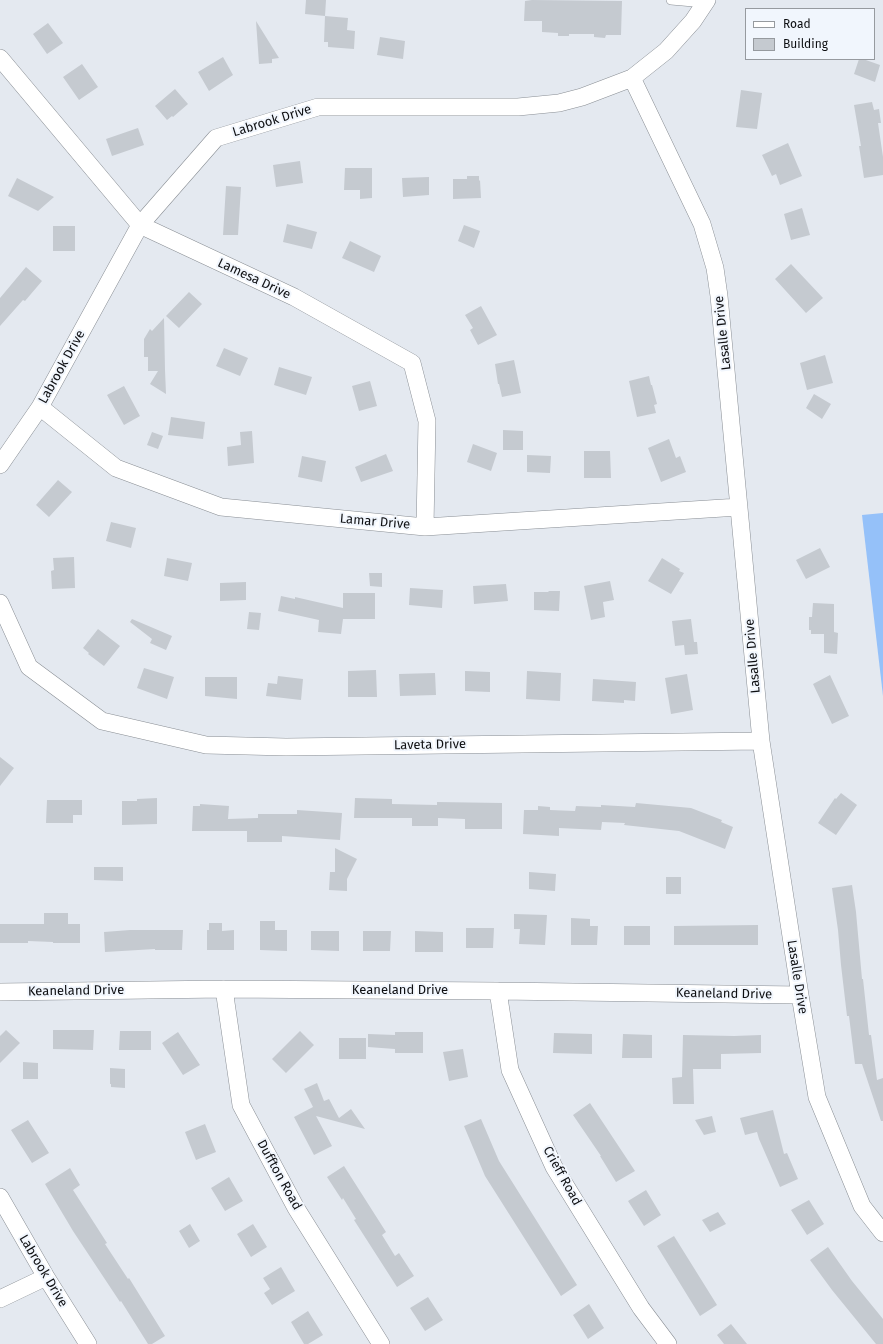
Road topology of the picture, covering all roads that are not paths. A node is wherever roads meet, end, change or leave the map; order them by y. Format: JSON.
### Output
{"nodes":[{"id":1,"x":671,"y":0,"type":"edge"},
{"id":2,"x":706,"y":1,"type":"edge"},
{"id":3,"x":0,"y":58,"type":"edge"},
{"id":4,"x":632,"y":78,"type":"junction"},
{"id":5,"x":140,"y":225,"type":"junction"},
{"id":6,"x":40,"y":407,"type":"junction"},
{"id":7,"x":0,"y":465,"type":"edge"},
{"id":8,"x":739,"y":507,"type":"junction"},
{"id":9,"x":425,"y":527,"type":"junction"},
{"id":10,"x":0,"y":603,"type":"edge"},
{"id":11,"x":761,"y":741,"type":"junction"},
{"id":12,"x":224,"y":989,"type":"junction"},
{"id":13,"x":498,"y":991,"type":"junction"},
{"id":14,"x":0,"y":992,"type":"edge"},
{"id":15,"x":800,"y":995,"type":"junction"},
{"id":16,"x":0,"y":1197,"type":"edge"},
{"id":17,"x":883,"y":1233,"type":"edge"},
{"id":18,"x":46,"y":1277,"type":"junction"},
{"id":19,"x":0,"y":1299,"type":"edge"},
{"id":20,"x":88,"y":1344,"type":"edge"},
{"id":21,"x":381,"y":1344,"type":"edge"},
{"id":22,"x":668,"y":1344,"type":"edge"}],
"edges":[{"from":1,"to":2,"type":"lane"},
{"from":2,"to":4,"type":"street","name":"Labrook Drive"},
{"from":3,"to":5,"type":"street","name":"Lamesa Drive"},
{"from":4,"to":5,"type":"street","name":"Labrook Drive"},
{"from":4,"to":8,"type":"street","name":"Lasalle Drive"},
{"from":5,"to":6,"type":"street","name":"Labrook Drive"},
{"from":5,"to":9,"type":"street","name":"Lamesa Drive"},
{"from":6,"to":7,"type":"street","name":"Labrook Drive"},
{"from":6,"to":9,"type":"street","name":"Lamar Drive"},
{"from":8,"to":9,"type":"street","name":"Lamar Drive"},
{"from":8,"to":11,"type":"street","name":"Lasalle Drive"},
{"from":10,"to":11,"type":"street","name":"Laveta Drive"},
{"from":11,"to":15,"type":"street","name":"Lasalle Drive"},
{"from":12,"to":13,"type":"street","name":"Keaneland Drive"},
{"from":12,"to":14,"type":"street","name":"Keaneland Drive"},
{"from":12,"to":21,"type":"street","name":"Duffton Road"},
{"from":13,"to":15,"type":"street","name":"Keaneland Drive"},
{"from":13,"to":22,"type":"street","name":"Crieff Road"},
{"from":15,"to":17,"type":"street","name":"Lasalle Drive"},
{"from":16,"to":18,"type":"street","name":"Labrook Drive"},
{"from":18,"to":19,"type":"street"},
{"from":18,"to":20,"type":"street","name":"Labrook Drive"}]}
